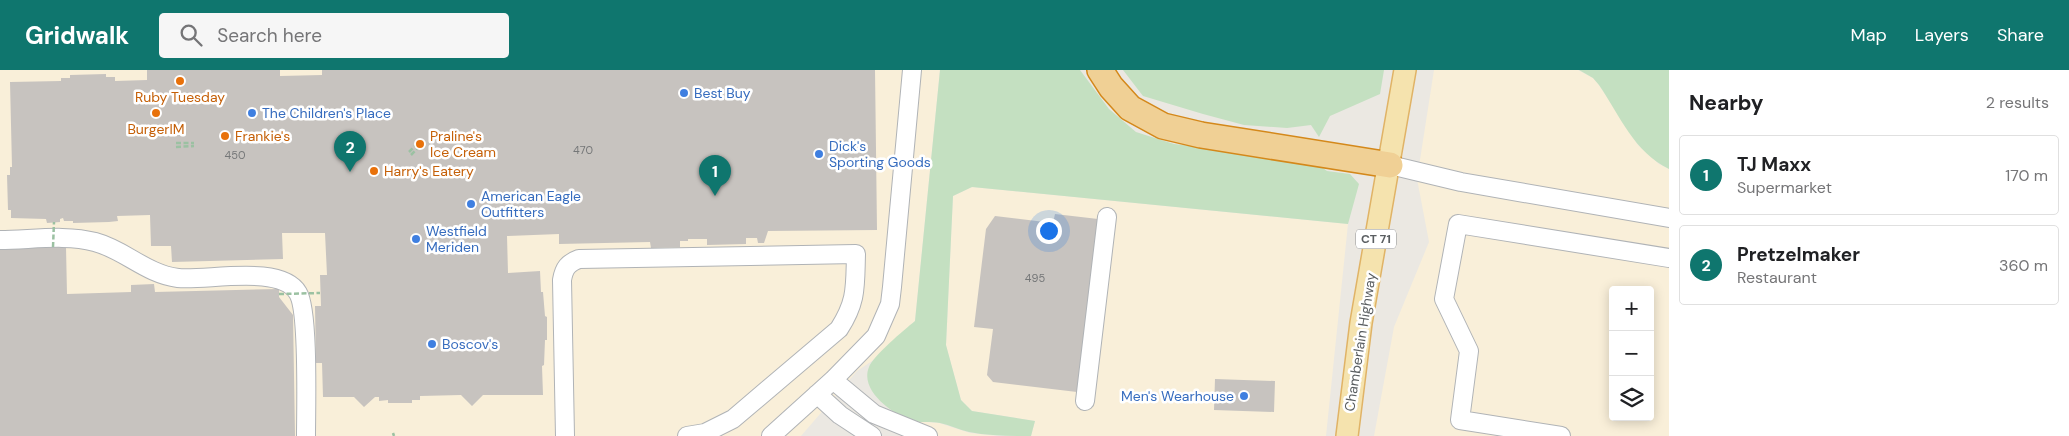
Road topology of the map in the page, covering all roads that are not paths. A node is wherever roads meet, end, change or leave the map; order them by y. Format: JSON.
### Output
{"nodes":[{"id":1,"x":912,"y":70,"type":"edge"},
{"id":2,"x":1100,"y":70,"type":"edge"},
{"id":3,"x":1405,"y":70,"type":"edge"},
{"id":4,"x":1390,"y":165,"type":"junction"},
{"id":5,"x":1107,"y":217,"type":"dead end"},
{"id":6,"x":1669,"y":218,"type":"edge"},
{"id":7,"x":0,"y":240,"type":"edge"},
{"id":8,"x":1669,"y":258,"type":"edge"},
{"id":9,"x":833,"y":380,"type":"junction"},
{"id":10,"x":818,"y":394,"type":"junction"},
{"id":11,"x":1085,"y":401,"type":"dead end"},
{"id":12,"x":306,"y":436,"type":"edge"},
{"id":13,"x":565,"y":436,"type":"edge"},
{"id":14,"x":687,"y":436,"type":"edge"},
{"id":15,"x":771,"y":436,"type":"edge"},
{"id":16,"x":872,"y":436,"type":"edge"},
{"id":17,"x":928,"y":436,"type":"edge"},
{"id":18,"x":1347,"y":436,"type":"edge"},
{"id":19,"x":1561,"y":436,"type":"edge"}],
"edges":[{"from":1,"to":9,"type":"lane"},
{"from":2,"to":4,"type":"highway"},
{"from":3,"to":4,"type":"main road","name":"Chamberlain Highway","number":"CT 71"},
{"from":4,"to":6,"type":"lane"},
{"from":4,"to":18,"type":"main road","name":"Chamberlain Highway","number":"CT 71"},
{"from":5,"to":11,"type":"lane"},
{"from":7,"to":12,"type":"lane"},
{"from":8,"to":19,"type":"lane"},
{"from":9,"to":10,"type":"lane"},
{"from":9,"to":17,"type":"lane"},
{"from":10,"to":15,"type":"lane"},
{"from":10,"to":16,"type":"lane"},
{"from":13,"to":14,"type":"lane"}]}
